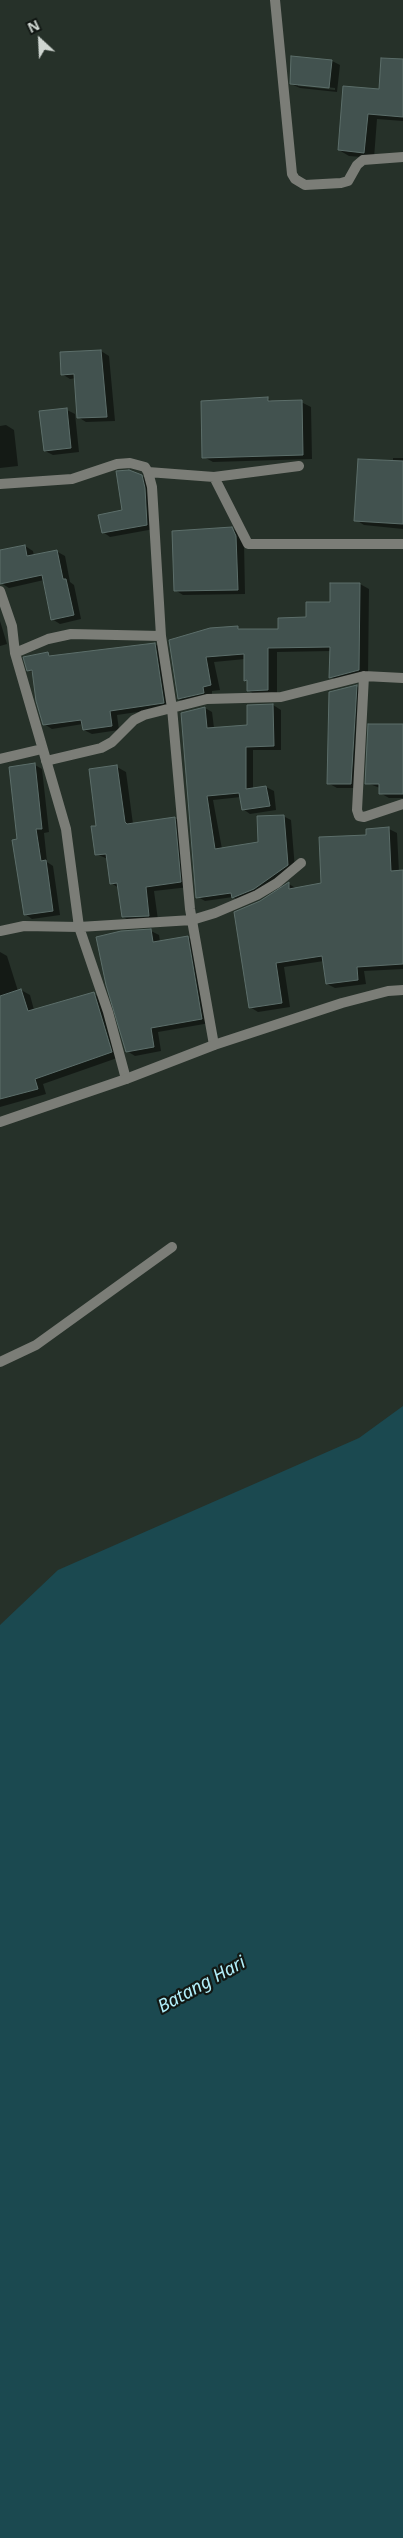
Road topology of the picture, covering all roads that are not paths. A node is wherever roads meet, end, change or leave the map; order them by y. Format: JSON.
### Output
{"nodes":[{"id":1,"x":275,"y":0,"type":"edge"},
{"id":2,"x":403,"y":157,"type":"edge"},
{"id":3,"x":299,"y":466,"type":"dead end"},
{"id":4,"x":148,"y":472,"type":"junction"},
{"id":5,"x":214,"y":477,"type":"junction"},
{"id":6,"x":0,"y":484,"type":"edge"},
{"id":7,"x":403,"y":544,"type":"edge"},
{"id":8,"x":0,"y":591,"type":"edge"},
{"id":9,"x":161,"y":636,"type":"junction"},
{"id":10,"x":15,"y":653,"type":"junction"},
{"id":11,"x":364,"y":676,"type":"junction"},
{"id":12,"x":403,"y":678,"type":"edge"},
{"id":13,"x":172,"y":708,"type":"junction"},
{"id":14,"x":42,"y":749,"type":"junction"},
{"id":15,"x":0,"y":759,"type":"edge"},
{"id":16,"x":46,"y":761,"type":"junction"},
{"id":17,"x":403,"y":804,"type":"edge"},
{"id":18,"x":301,"y":863,"type":"dead end"},
{"id":19,"x":192,"y":920,"type":"junction"},
{"id":20,"x":79,"y":927,"type":"junction"},
{"id":21,"x":0,"y":931,"type":"edge"},
{"id":22,"x":403,"y":990,"type":"edge"},
{"id":23,"x":214,"y":1045,"type":"junction"},
{"id":24,"x":126,"y":1079,"type":"junction"},
{"id":25,"x":0,"y":1122,"type":"edge"},
{"id":26,"x":172,"y":1247,"type":"dead end"},
{"id":27,"x":0,"y":1362,"type":"edge"}],
"edges":[{"from":1,"to":2,"type":"street"},
{"from":3,"to":5,"type":"street"},
{"from":4,"to":5,"type":"street"},
{"from":4,"to":6,"type":"street"},
{"from":4,"to":9,"type":"street"},
{"from":5,"to":7,"type":"street"},
{"from":8,"to":10,"type":"street"},
{"from":9,"to":10,"type":"street"},
{"from":9,"to":13,"type":"street"},
{"from":10,"to":14,"type":"street"},
{"from":11,"to":12,"type":"street"},
{"from":11,"to":13,"type":"street"},
{"from":11,"to":17,"type":"street"},
{"from":13,"to":16,"type":"street"},
{"from":13,"to":19,"type":"street"},
{"from":14,"to":15,"type":"street"},
{"from":14,"to":16,"type":"street"},
{"from":16,"to":20,"type":"street"},
{"from":18,"to":19,"type":"street"},
{"from":19,"to":20,"type":"street"},
{"from":19,"to":23,"type":"street"},
{"from":20,"to":21,"type":"street"},
{"from":20,"to":24,"type":"street"},
{"from":22,"to":23,"type":"street"},
{"from":23,"to":24,"type":"street"},
{"from":24,"to":25,"type":"street"},
{"from":26,"to":27,"type":"street"}]}
